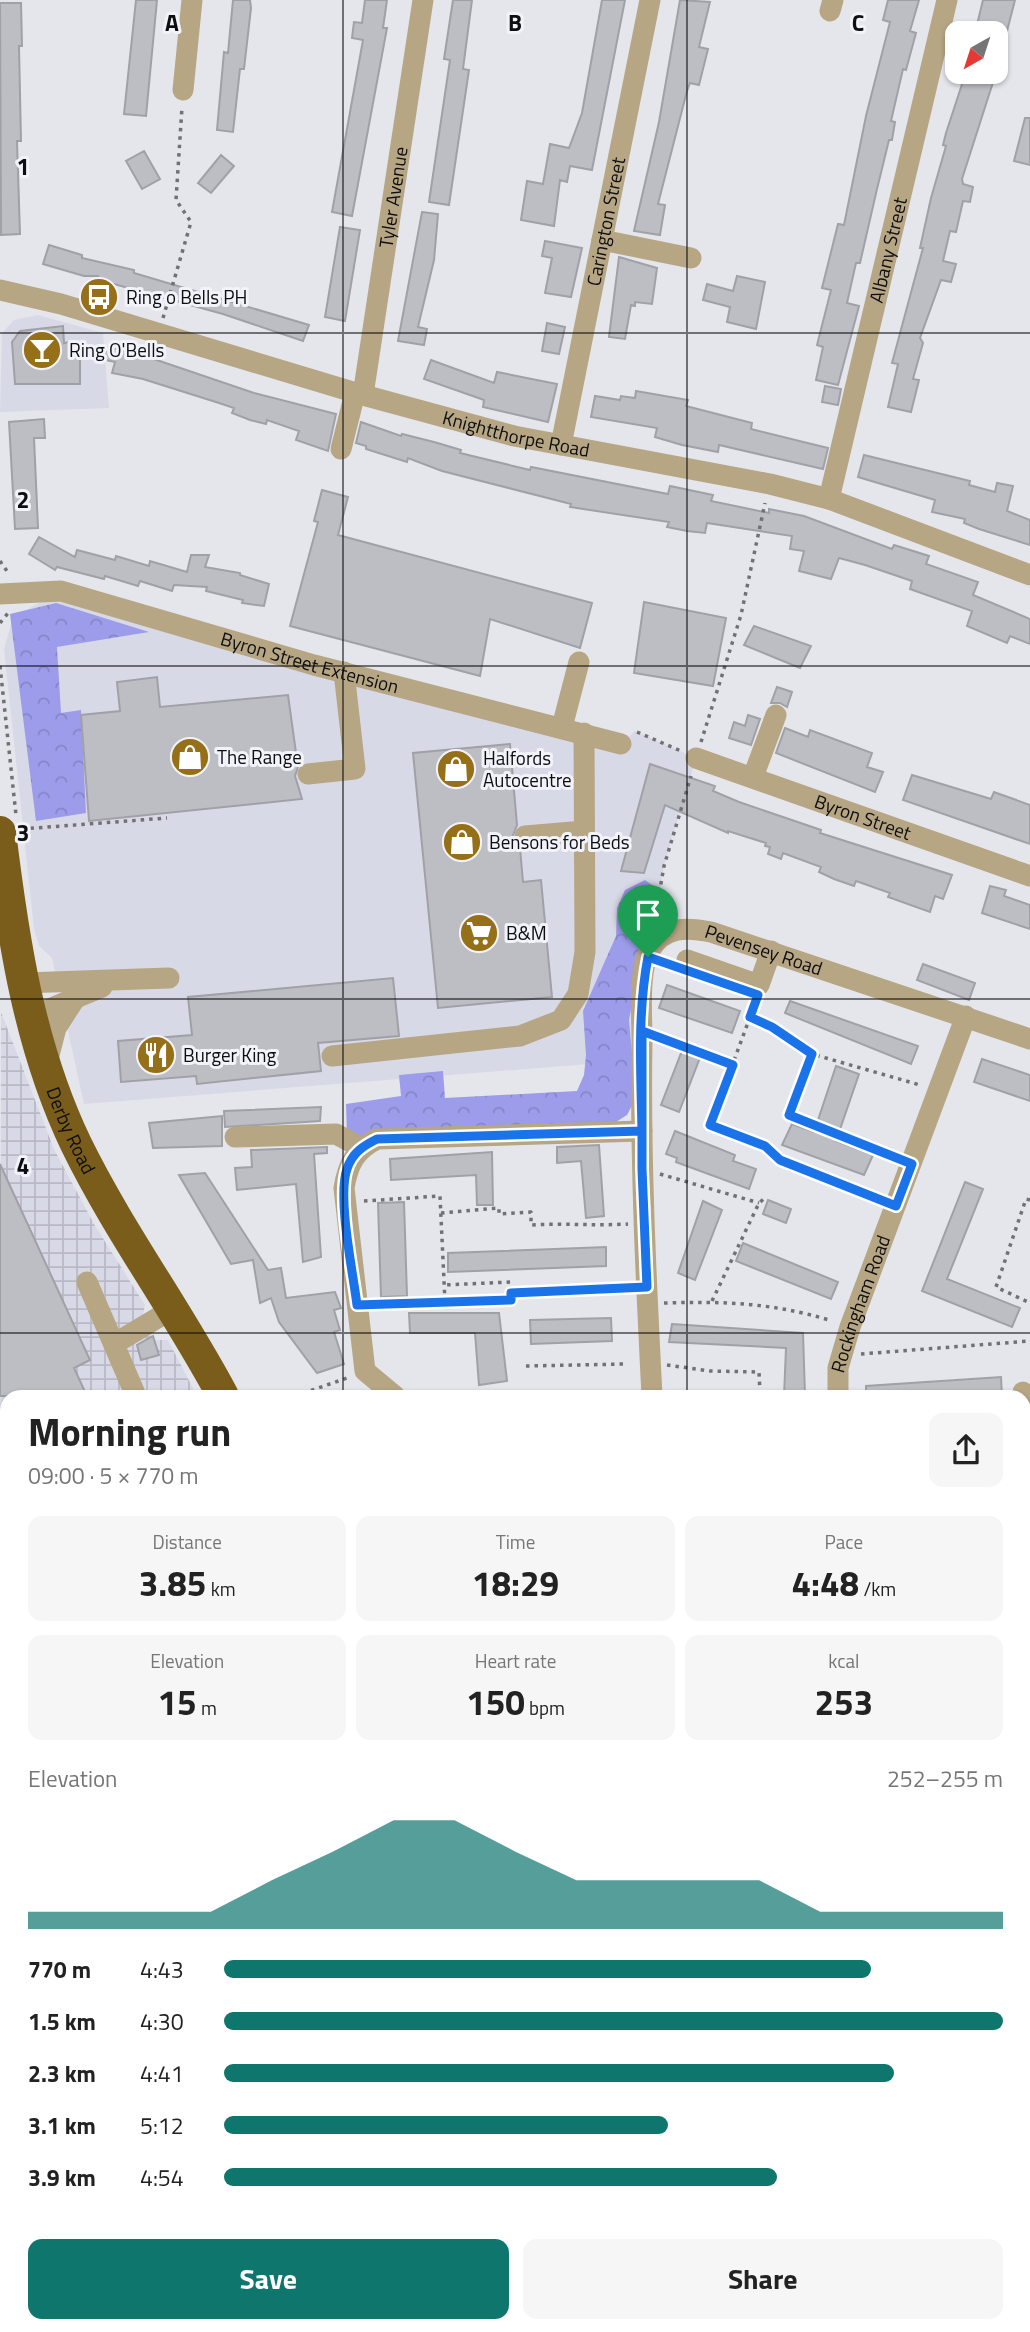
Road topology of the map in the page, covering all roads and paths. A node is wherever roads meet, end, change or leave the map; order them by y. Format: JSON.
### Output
{"nodes":[{"id":1,"x":192,"y":0,"type":"edge"},
{"id":2,"x":423,"y":0,"type":"edge"},
{"id":3,"x":650,"y":0,"type":"edge"},
{"id":4,"x":947,"y":0,"type":"edge"},
{"id":5,"x":183,"y":90,"type":"joint"},
{"id":6,"x":602,"y":240,"type":"junction"},
{"id":7,"x":691,"y":258,"type":"dead end"},
{"id":8,"x":0,"y":290,"type":"edge"},
{"id":9,"x":159,"y":333,"type":"junction"},
{"id":10,"x":359,"y":394,"type":"junction"},
{"id":11,"x":561,"y":445,"type":"junction"},
{"id":12,"x":341,"y":449,"type":"dead end"},
{"id":13,"x":770,"y":484,"type":"junction"},
{"id":14,"x":829,"y":499,"type":"junction"},
{"id":15,"x":0,"y":561,"type":"edge"},
{"id":16,"x":9,"y":574,"type":"dead end"},
{"id":17,"x":1030,"y":575,"type":"edge"},
{"id":18,"x":6,"y":602,"type":"edge"},
{"id":19,"x":0,"y":623,"type":"edge"},
{"id":20,"x":579,"y":662,"type":"dead end"},
{"id":21,"x":344,"y":672,"type":"junction"},
{"id":22,"x":776,"y":715,"type":"dead end"},
{"id":23,"x":562,"y":727,"type":"junction"},
{"id":24,"x":584,"y":733,"type":"junction"},
{"id":25,"x":621,"y":744,"type":"joint"},
{"id":26,"x":696,"y":758,"type":"junction"},
{"id":27,"x":308,"y":774,"type":"dead end"},
{"id":28,"x":753,"y":777,"type":"junction"},
{"id":29,"x":167,"y":818,"type":"dead end"},
{"id":30,"x":9,"y":830,"type":"edge"},
{"id":31,"x":584,"y":831,"type":"junction"},
{"id":32,"x":525,"y":836,"type":"dead end"},
{"id":33,"x":1030,"y":876,"type":"edge"},
{"id":34,"x":649,"y":951,"type":"junction"},
{"id":35,"x":771,"y":951,"type":"junction"},
{"id":36,"x":687,"y":960,"type":"dead end"},
{"id":37,"x":169,"y":978,"type":"dead end"},
{"id":38,"x":121,"y":981,"type":"junction"},
{"id":39,"x":23,"y":983,"type":"junction"},
{"id":40,"x":758,"y":995,"type":"dead end"},
{"id":41,"x":77,"y":996,"type":"junction"},
{"id":42,"x":29,"y":1013,"type":"junction"},
{"id":43,"x":966,"y":1016,"type":"junction"},
{"id":44,"x":750,"y":1017,"type":"junction"},
{"id":45,"x":642,"y":1031,"type":"junction"},
{"id":46,"x":1030,"y":1039,"type":"edge"},
{"id":47,"x":812,"y":1054,"type":"junction"},
{"id":48,"x":332,"y":1056,"type":"dead end"},
{"id":49,"x":733,"y":1065,"type":"junction"},
{"id":50,"x":46,"y":1068,"type":"junction"},
{"id":51,"x":939,"y":1090,"type":"junction"},
{"id":52,"x":642,"y":1131,"type":"junction"},
{"id":53,"x":235,"y":1138,"type":"dead end"},
{"id":54,"x":360,"y":1147,"type":"junction"},
{"id":55,"x":912,"y":1164,"type":"junction"},
{"id":56,"x":642,"y":1169,"type":"junction"},
{"id":57,"x":766,"y":1197,"type":"dead end"},
{"id":58,"x":1030,"y":1200,"type":"edge"},
{"id":59,"x":345,"y":1202,"type":"junction"},
{"id":60,"x":759,"y":1203,"type":"junction"},
{"id":61,"x":896,"y":1206,"type":"junction"},
{"id":62,"x":441,"y":1213,"type":"junction"},
{"id":63,"x":644,"y":1223,"type":"junction"},
{"id":64,"x":87,"y":1282,"type":"dead end"},
{"id":65,"x":444,"y":1285,"type":"junction"},
{"id":66,"x":511,"y":1293,"type":"junction"},
{"id":67,"x":647,"y":1295,"type":"junction"},
{"id":68,"x":712,"y":1301,"type":"junction"},
{"id":69,"x":445,"y":1302,"type":"junction"},
{"id":70,"x":1030,"y":1303,"type":"edge"},
{"id":71,"x":357,"y":1305,"type":"junction"},
{"id":72,"x":174,"y":1308,"type":"junction"},
{"id":73,"x":846,"y":1336,"type":"junction"},
{"id":74,"x":1030,"y":1341,"type":"edge"},
{"id":75,"x":114,"y":1345,"type":"junction"},
{"id":76,"x":625,"y":1364,"type":"dead end"},
{"id":77,"x":526,"y":1366,"type":"dead end"},
{"id":78,"x":650,"y":1366,"type":"junction"},
{"id":79,"x":365,"y":1371,"type":"junction"},
{"id":80,"x":133,"y":1390,"type":"edge"},
{"id":81,"x":220,"y":1390,"type":"edge"},
{"id":82,"x":312,"y":1390,"type":"edge"},
{"id":83,"x":388,"y":1390,"type":"edge"},
{"id":84,"x":652,"y":1390,"type":"edge"},
{"id":85,"x":760,"y":1390,"type":"edge"},
{"id":86,"x":838,"y":1390,"type":"edge"}],
"edges":[{"from":1,"to":5,"type":"street"},
{"from":2,"to":10,"type":"street","name":"Tyler Avenue"},
{"from":3,"to":6,"type":"street","name":"Carington Street"},
{"from":4,"to":14,"type":"street","name":"Albany Street"},
{"from":5,"to":9,"type":"path"},
{"from":6,"to":7,"type":"street"},
{"from":6,"to":11,"type":"street","name":"Carington Street"},
{"from":8,"to":9,"type":"street","name":"Knightthorpe Road"},
{"from":9,"to":10,"type":"street","name":"Knightthorpe Road"},
{"from":10,"to":11,"type":"street","name":"Knightthorpe Road"},
{"from":10,"to":12,"type":"street","name":"Tyler Avenue"},
{"from":11,"to":13,"type":"street","name":"Knightthorpe Road"},
{"from":13,"to":14,"type":"street","name":"Knightthorpe Road"},
{"from":13,"to":26,"type":"path"},
{"from":14,"to":17,"type":"street","name":"Knightthorpe Road"},
{"from":15,"to":16,"type":"path"},
{"from":18,"to":19,"type":"path"},
{"from":18,"to":21,"type":"street","name":"Byron Street Extension"},
{"from":20,"to":23,"type":"street"},
{"from":21,"to":23,"type":"street","name":"Byron Street Extension"},
{"from":21,"to":27,"type":"street"},
{"from":22,"to":28,"type":"street"},
{"from":23,"to":24,"type":"street","name":"Byron Street Extension"},
{"from":24,"to":25,"type":"street","name":"Byron Street Extension"},
{"from":24,"to":31,"type":"street"},
{"from":25,"to":26,"type":"path"},
{"from":26,"to":28,"type":"street","name":"Byron Street"},
{"from":26,"to":34,"type":"path"},
{"from":28,"to":33,"type":"street","name":"Byron Street"},
{"from":29,"to":30,"type":"path"},
{"from":30,"to":39,"type":"highway","name":"Derby Road"},
{"from":31,"to":32,"type":"street"},
{"from":31,"to":48,"type":"street"},
{"from":34,"to":35,"type":"street","name":"Pevensey Road"},
{"from":34,"to":45,"type":"street"},
{"from":35,"to":36,"type":"street"},
{"from":35,"to":43,"type":"street","name":"Pevensey Road"},
{"from":37,"to":38,"type":"street"},
{"from":38,"to":39,"type":"street"},
{"from":38,"to":41,"type":"street"},
{"from":39,"to":42,"type":"highway","name":"Derby Road"},
{"from":40,"to":44,"type":"path"},
{"from":41,"to":42,"type":"street"},
{"from":41,"to":50,"type":"street"},
{"from":42,"to":50,"type":"highway","name":"Derby Road"},
{"from":43,"to":46,"type":"street","name":"Pevensey Road"},
{"from":43,"to":51,"type":"street","name":"Rockingham Road"},
{"from":44,"to":47,"type":"path"},
{"from":44,"to":49,"type":"path"},
{"from":45,"to":49,"type":"path"},
{"from":45,"to":52,"type":"street"},
{"from":47,"to":51,"type":"path"},
{"from":47,"to":55,"type":"path"},
{"from":49,"to":61,"type":"path"},
{"from":50,"to":72,"type":"highway","name":"Derby Road"},
{"from":51,"to":55,"type":"street","name":"Rockingham Road"},
{"from":52,"to":54,"type":"street"},
{"from":52,"to":56,"type":"street"},
{"from":53,"to":54,"type":"street"},
{"from":54,"to":59,"type":"street"},
{"from":55,"to":61,"type":"street","name":"Rockingham Road"},
{"from":56,"to":60,"type":"path"},
{"from":56,"to":63,"type":"street"},
{"from":57,"to":60,"type":"path"},
{"from":58,"to":70,"type":"path"},
{"from":59,"to":62,"type":"path"},
{"from":59,"to":71,"type":"street"},
{"from":60,"to":68,"type":"path"},
{"from":61,"to":73,"type":"street","name":"Rockingham Road"},
{"from":62,"to":63,"type":"path"},
{"from":62,"to":65,"type":"path"},
{"from":63,"to":67,"type":"street"},
{"from":64,"to":75,"type":"street"},
{"from":65,"to":66,"type":"path"},
{"from":65,"to":69,"type":"path"},
{"from":66,"to":67,"type":"path"},
{"from":66,"to":69,"type":"path"},
{"from":67,"to":68,"type":"path"},
{"from":67,"to":78,"type":"street"},
{"from":68,"to":73,"type":"path"},
{"from":69,"to":71,"type":"path"},
{"from":71,"to":79,"type":"street"},
{"from":72,"to":75,"type":"street"},
{"from":72,"to":81,"type":"highway","name":"Derby Road"},
{"from":73,"to":74,"type":"path"},
{"from":73,"to":86,"type":"street","name":"Rockingham Road"},
{"from":75,"to":80,"type":"street"},
{"from":76,"to":77,"type":"path"},
{"from":78,"to":84,"type":"street"},
{"from":78,"to":85,"type":"path"},
{"from":79,"to":82,"type":"path"},
{"from":79,"to":83,"type":"street"}]}
